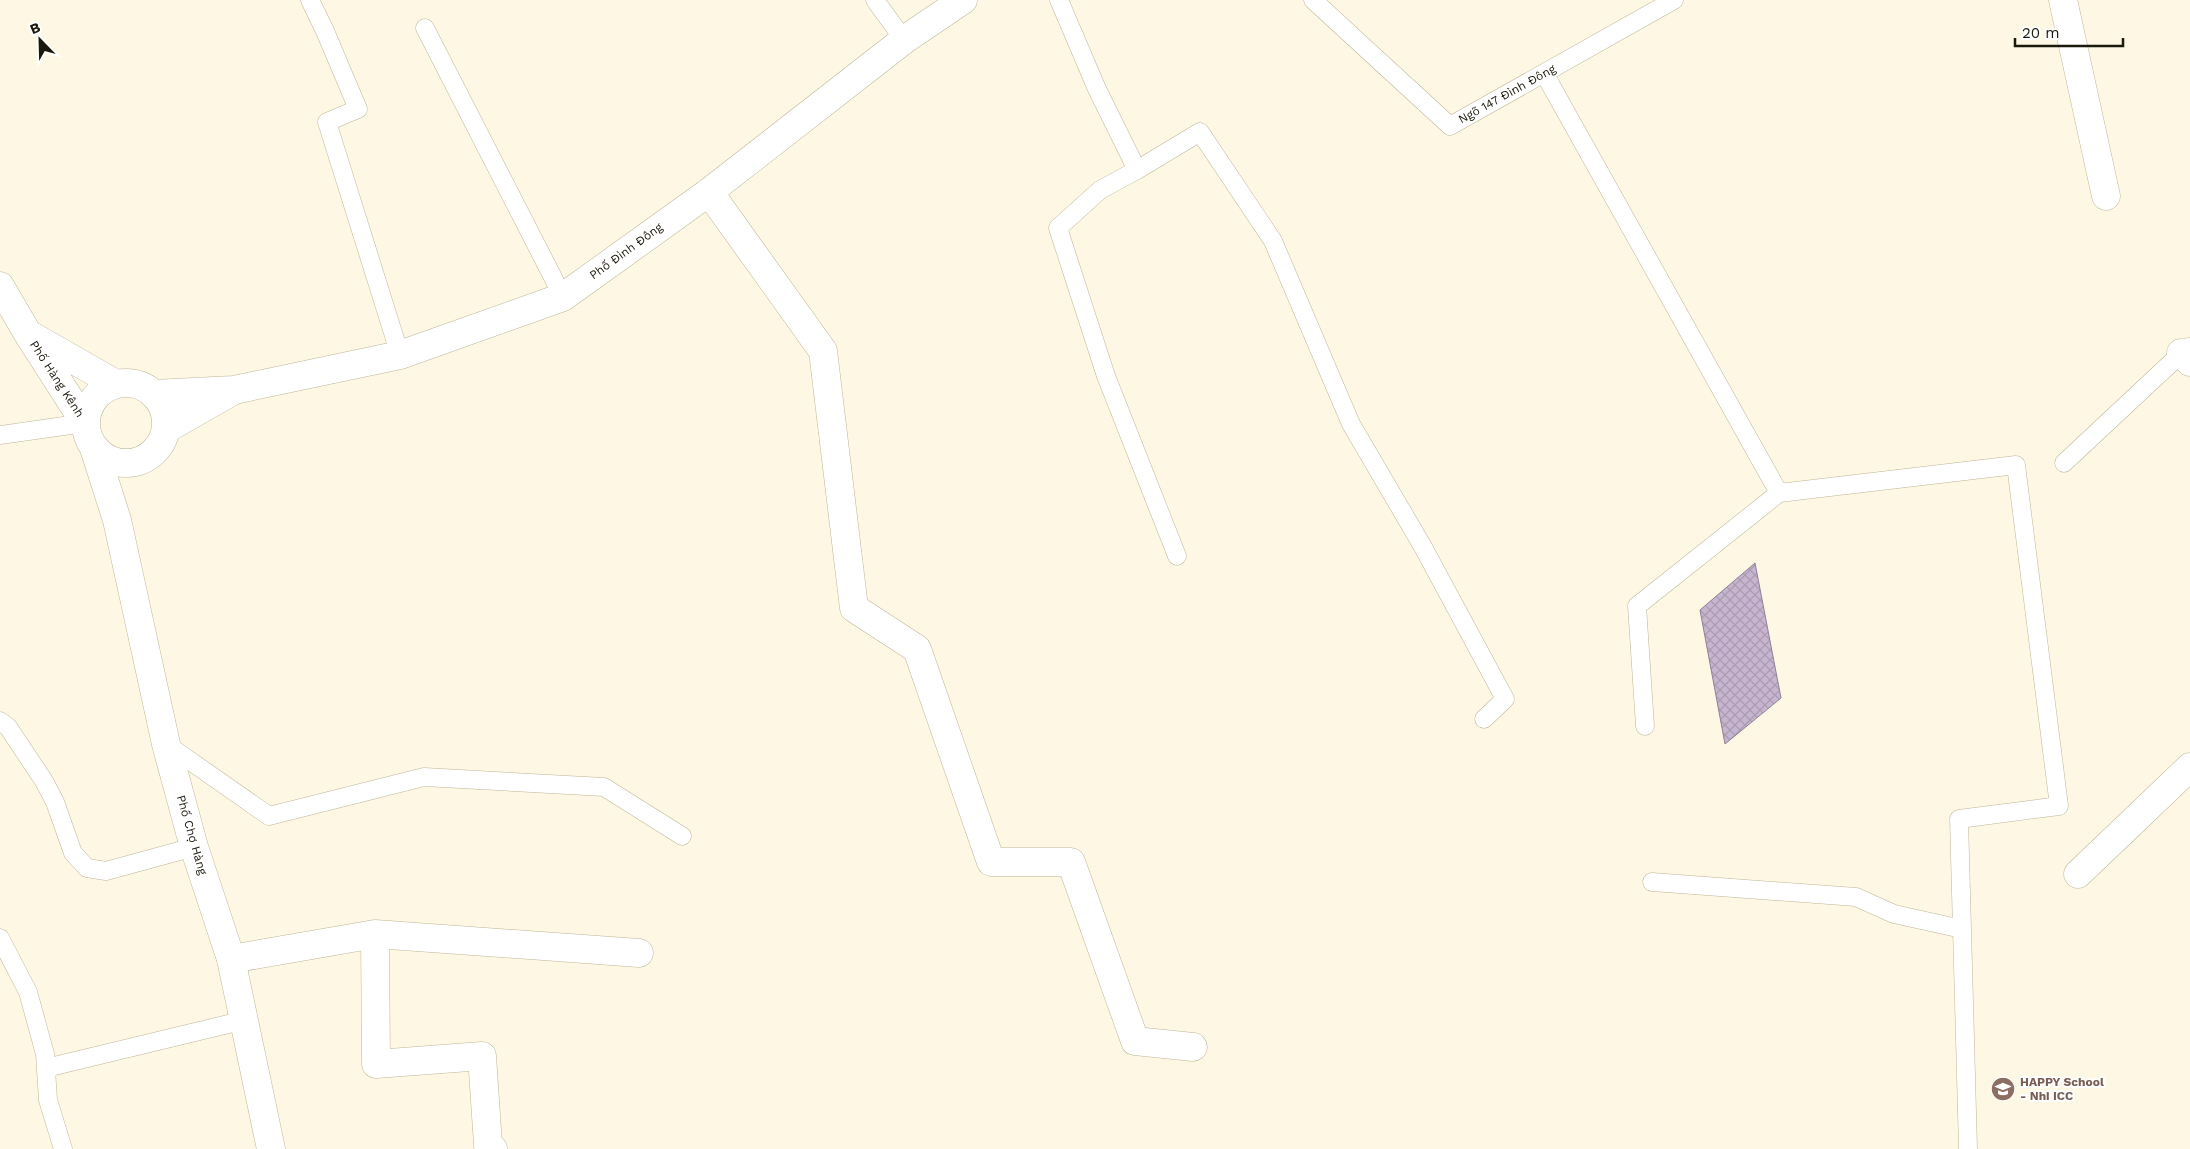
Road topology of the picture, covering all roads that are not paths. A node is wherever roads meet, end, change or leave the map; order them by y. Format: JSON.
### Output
{"nodes":[{"id":1,"x":310,"y":0,"type":"edge"},
{"id":2,"x":874,"y":0,"type":"edge"},
{"id":3,"x":963,"y":0,"type":"edge"},
{"id":4,"x":1059,"y":0,"type":"edge"},
{"id":5,"x":1313,"y":0,"type":"edge"},
{"id":6,"x":1674,"y":0,"type":"edge"},
{"id":7,"x":2063,"y":0,"type":"edge"},
{"id":8,"x":425,"y":28,"type":"dead end"},
{"id":9,"x":904,"y":40,"type":"junction"},
{"id":10,"x":1544,"y":73,"type":"junction"},
{"id":11,"x":1137,"y":170,"type":"junction"},
{"id":12,"x":709,"y":192,"type":"junction"},
{"id":13,"x":2106,"y":196,"type":"dead end"},
{"id":14,"x":0,"y":286,"type":"edge"},
{"id":15,"x":563,"y":296,"type":"junction"},
{"id":16,"x":28,"y":334,"type":"junction"},
{"id":17,"x":2187,"y":354,"type":"edge"},
{"id":18,"x":400,"y":355,"type":"junction"},
{"id":19,"x":116,"y":384,"type":"junction"},
{"id":20,"x":234,"y":390,"type":"junction"},
{"id":21,"x":153,"y":394,"type":"junction"},
{"id":22,"x":166,"y":429,"type":"junction"},
{"id":23,"x":0,"y":434,"type":"edge"},
{"id":24,"x":90,"y":435,"type":"junction"},
{"id":25,"x":130,"y":463,"type":"junction"},
{"id":26,"x":2064,"y":463,"type":"dead end"},
{"id":27,"x":1779,"y":493,"type":"junction"},
{"id":28,"x":117,"y":520,"type":"junction"},
{"id":29,"x":1177,"y":556,"type":"dead end"},
{"id":30,"x":1484,"y":719,"type":"dead end"},
{"id":31,"x":0,"y":720,"type":"edge"},
{"id":32,"x":1645,"y":726,"type":"dead end"},
{"id":33,"x":166,"y":744,"type":"junction"},
{"id":34,"x":2190,"y":767,"type":"edge"},
{"id":35,"x":682,"y":836,"type":"dead end"},
{"id":36,"x":194,"y":847,"type":"junction"},
{"id":37,"x":2078,"y":874,"type":"dead end"},
{"id":38,"x":1652,"y":882,"type":"dead end"},
{"id":39,"x":1962,"y":929,"type":"junction"},
{"id":40,"x":375,"y":934,"type":"junction"},
{"id":41,"x":0,"y":938,"type":"edge"},
{"id":42,"x":639,"y":953,"type":"dead end"},
{"id":43,"x":231,"y":959,"type":"junction"},
{"id":44,"x":245,"y":1020,"type":"junction"},
{"id":45,"x":1193,"y":1047,"type":"dead end"},
{"id":46,"x":46,"y":1068,"type":"junction"},
{"id":47,"x":64,"y":1149,"type":"edge"},
{"id":48,"x":271,"y":1149,"type":"edge"},
{"id":49,"x":493,"y":1149,"type":"edge"},
{"id":50,"x":1968,"y":1149,"type":"edge"}],
"edges":[{"from":1,"to":18,"type":"lane"},
{"from":2,"to":9,"type":"lane"},
{"from":3,"to":9,"type":"street","name":"Phố Đình Đông"},
{"from":4,"to":11,"type":"lane"},
{"from":5,"to":10,"type":"lane","name":"Ngõ 147 Đình Đông"},
{"from":6,"to":10,"type":"lane","name":"Ngõ 147 Đình Đông"},
{"from":7,"to":13,"type":"street"},
{"from":8,"to":15,"type":"lane"},
{"from":9,"to":12,"type":"street","name":"Phố Đình Đông"},
{"from":10,"to":27,"type":"lane"},
{"from":11,"to":29,"type":"lane"},
{"from":11,"to":30,"type":"lane"},
{"from":12,"to":15,"type":"street","name":"Phố Đình Đông"},
{"from":12,"to":45,"type":"street"},
{"from":14,"to":16,"type":"street","name":"Phố Hàng Kênh"},
{"from":15,"to":18,"type":"street","name":"Phố Đình Đông"},
{"from":16,"to":19,"type":"street","name":"Phố Hàng Kênh"},
{"from":16,"to":24,"type":"street","name":"Phố Hàng Kênh"},
{"from":17,"to":26,"type":"lane"},
{"from":18,"to":20,"type":"street","name":"Phố Đình Đông"},
{"from":19,"to":21,"type":"street"},
{"from":19,"to":24,"type":"street"},
{"from":20,"to":21,"type":"street","name":"Phố Đình Đông"},
{"from":20,"to":22,"type":"street","name":"Phố Đình Đông"},
{"from":21,"to":22,"type":"street"},
{"from":22,"to":25,"type":"street"},
{"from":23,"to":24,"type":"lane"},
{"from":24,"to":25,"type":"street"},
{"from":24,"to":28,"type":"street","name":"Phố Chợ Hàng"},
{"from":25,"to":28,"type":"street","name":"Phố Chợ Hàng"},
{"from":27,"to":32,"type":"lane"},
{"from":27,"to":39,"type":"lane"},
{"from":28,"to":33,"type":"street","name":"Phố Chợ Hàng"},
{"from":31,"to":36,"type":"lane"},
{"from":33,"to":35,"type":"lane"},
{"from":33,"to":36,"type":"street","name":"Phố Chợ Hàng"},
{"from":34,"to":37,"type":"street"},
{"from":36,"to":43,"type":"street","name":"Phố Chợ Hàng"},
{"from":38,"to":39,"type":"lane"},
{"from":39,"to":50,"type":"lane"},
{"from":40,"to":42,"type":"street"},
{"from":40,"to":43,"type":"street"},
{"from":40,"to":49,"type":"street"},
{"from":41,"to":46,"type":"lane"},
{"from":43,"to":44,"type":"street","name":"Phố Chợ Hàng"},
{"from":44,"to":46,"type":"lane"},
{"from":44,"to":48,"type":"street","name":"Phố Chợ Hàng"},
{"from":46,"to":47,"type":"lane"}]}
